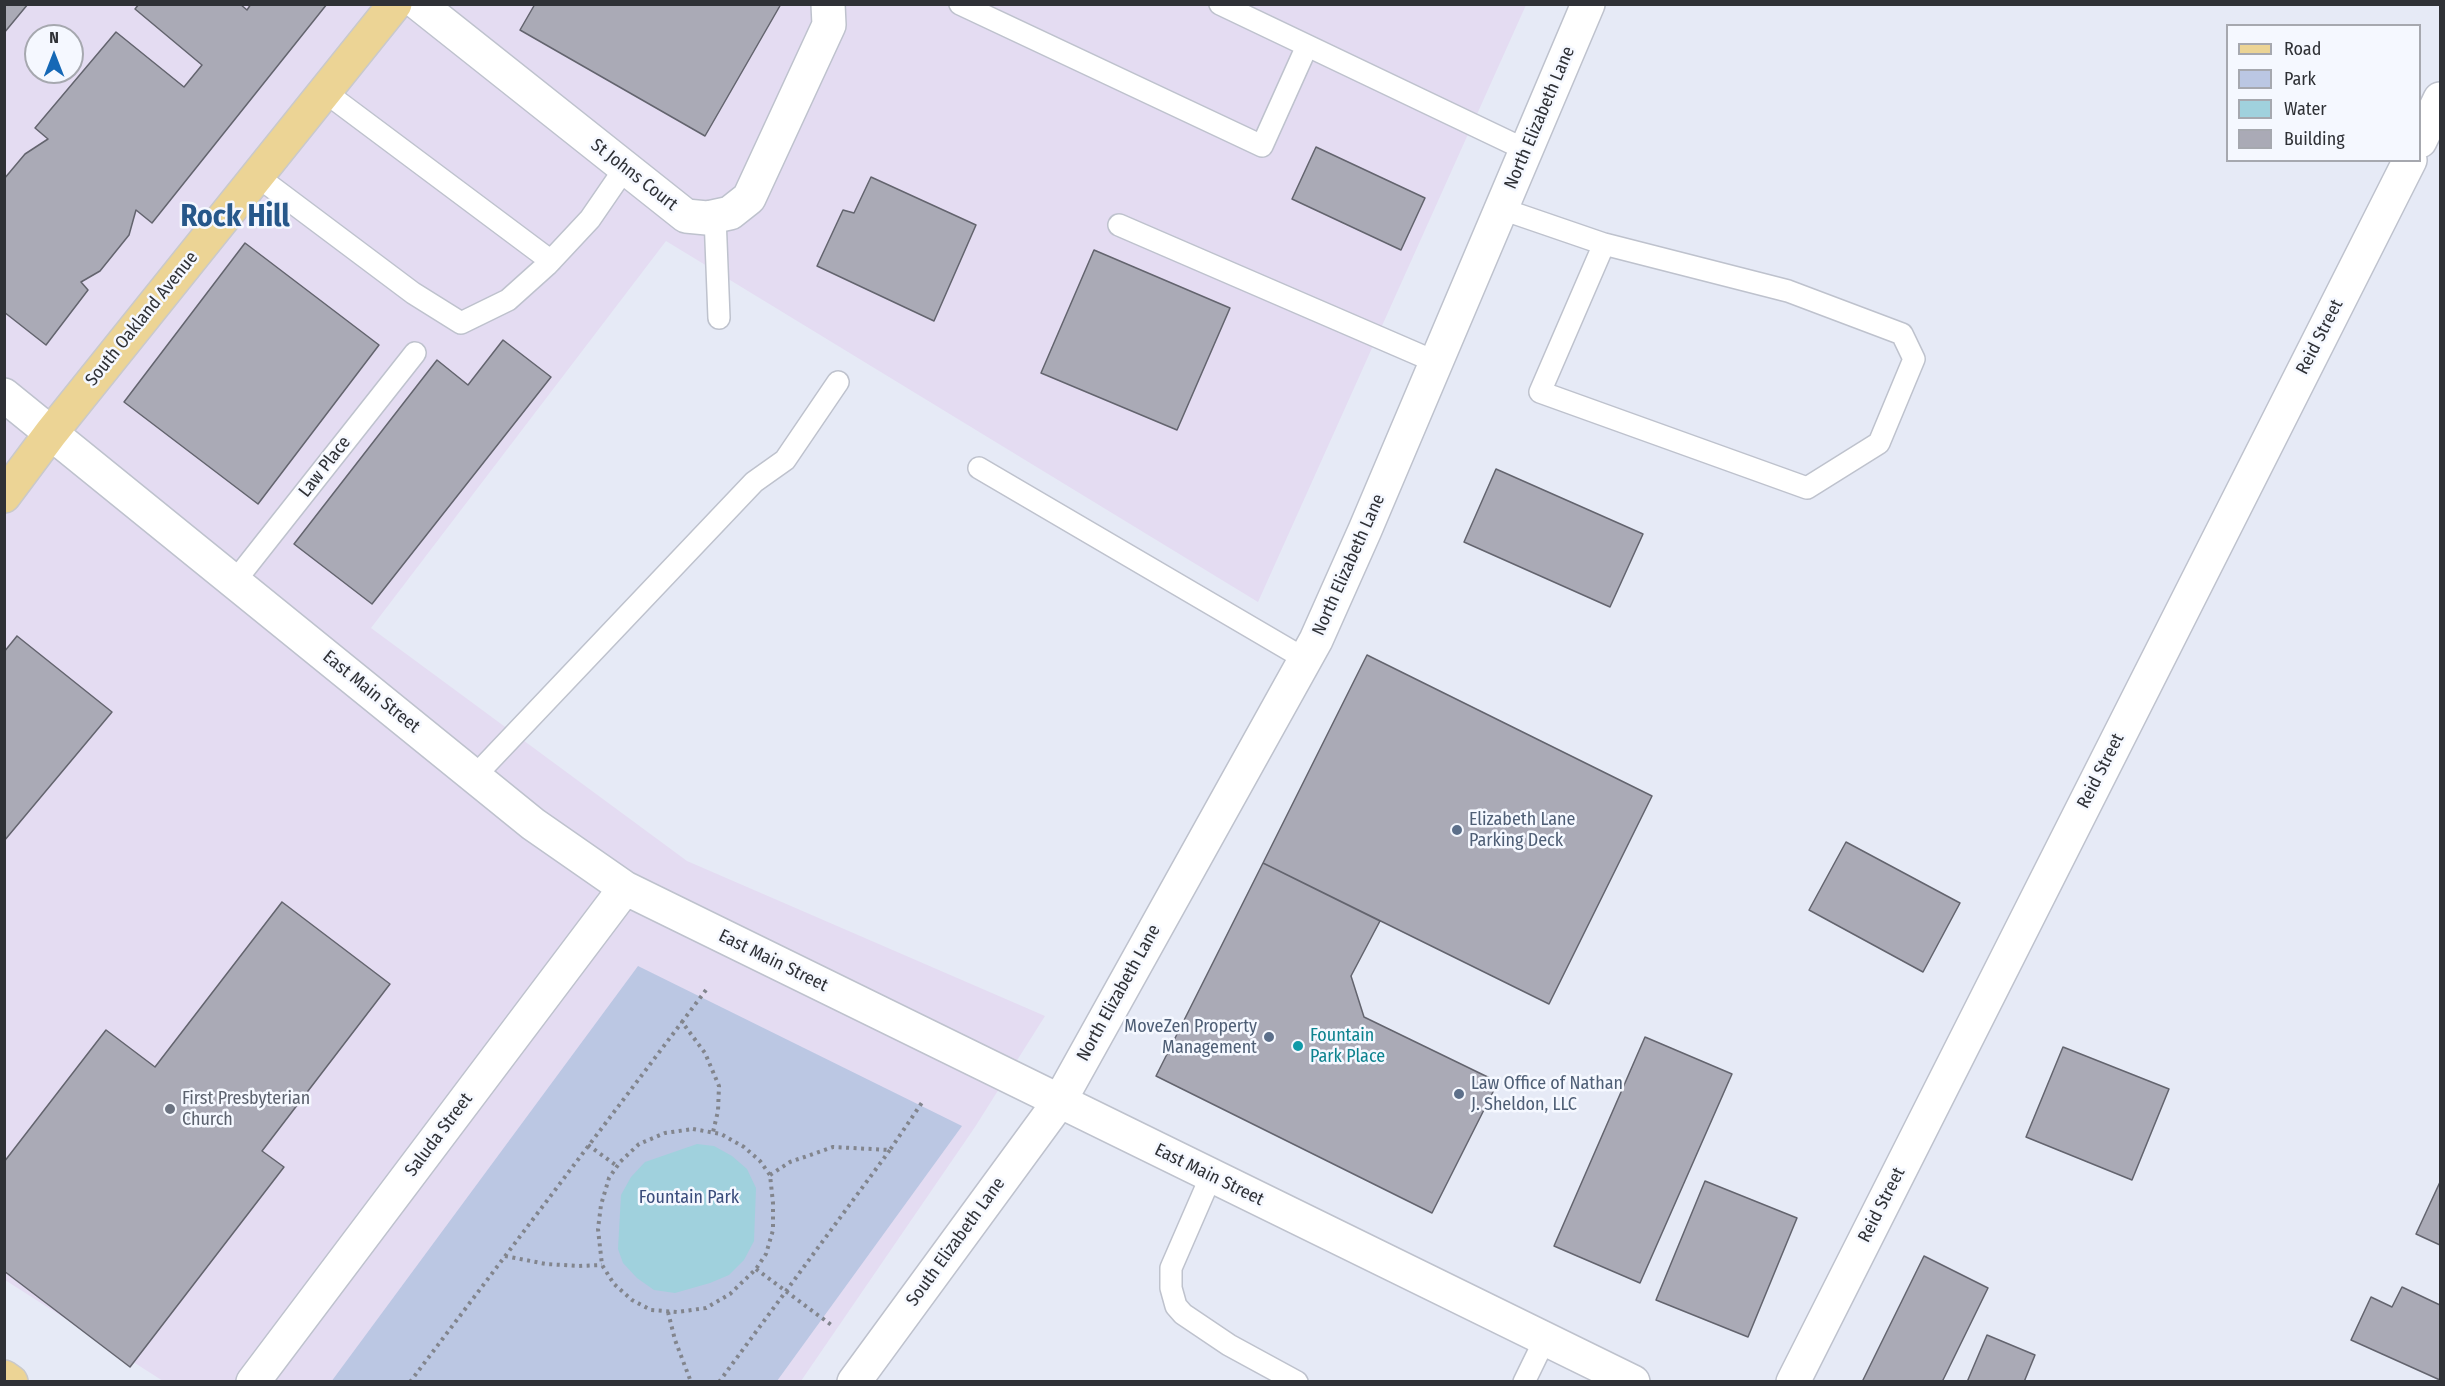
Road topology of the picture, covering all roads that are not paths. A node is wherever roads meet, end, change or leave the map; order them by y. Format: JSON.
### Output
{"nodes":[{"id":1,"x":396,"y":4,"type":"edge"},
{"id":2,"x":419,"y":4,"type":"edge"},
{"id":3,"x":828,"y":4,"type":"edge"},
{"id":4,"x":960,"y":4,"type":"edge"},
{"id":5,"x":1220,"y":4,"type":"edge"},
{"id":6,"x":1588,"y":4,"type":"edge"},
{"id":7,"x":1307,"y":46,"type":"junction"},
{"id":8,"x":325,"y":92,"type":"junction"},
{"id":9,"x":2440,"y":99,"type":"edge"},
{"id":10,"x":2421,"y":139,"type":"edge"},
{"id":11,"x":1526,"y":150,"type":"junction"},
{"id":12,"x":2409,"y":162,"type":"edge"},
{"id":13,"x":625,"y":168,"type":"junction"},
{"id":14,"x":257,"y":176,"type":"junction"},
{"id":15,"x":1502,"y":208,"type":"junction"},
{"id":16,"x":715,"y":216,"type":"junction"},
{"id":17,"x":1119,"y":225,"type":"dead end"},
{"id":18,"x":1604,"y":244,"type":"junction"},
{"id":19,"x":551,"y":261,"type":"junction"},
{"id":20,"x":719,"y":318,"type":"dead end"},
{"id":21,"x":415,"y":353,"type":"dead end"},
{"id":22,"x":1437,"y":362,"type":"junction"},
{"id":23,"x":838,"y":382,"type":"dead end"},
{"id":24,"x":4,"y":395,"type":"edge"},
{"id":25,"x":51,"y":433,"type":"junction"},
{"id":26,"x":979,"y":468,"type":"dead end"},
{"id":27,"x":4,"y":496,"type":"edge"},
{"id":28,"x":235,"y":581,"type":"junction"},
{"id":29,"x":1305,"y":659,"type":"junction"},
{"id":30,"x":474,"y":777,"type":"junction"},
{"id":31,"x":625,"y":888,"type":"junction"},
{"id":32,"x":1059,"y":1102,"type":"junction"},
{"id":33,"x":1210,"y":1176,"type":"junction"},
{"id":34,"x":1545,"y":1339,"type":"junction"},
{"id":35,"x":4,"y":1377,"type":"edge"},
{"id":36,"x":11,"y":1382,"type":"edge"},
{"id":37,"x":253,"y":1382,"type":"edge"},
{"id":38,"x":854,"y":1382,"type":"edge"},
{"id":39,"x":1298,"y":1382,"type":"edge"},
{"id":40,"x":1524,"y":1382,"type":"edge"},
{"id":41,"x":1633,"y":1382,"type":"edge"},
{"id":42,"x":1793,"y":1382,"type":"edge"}],
"edges":[{"from":1,"to":8,"type":"main road","name":"South Oakland Avenue"},
{"from":2,"to":13,"type":"street","name":"St Johns Court"},
{"from":3,"to":16,"type":"street","name":"St Johns Court"},
{"from":4,"to":7,"type":"lane"},
{"from":5,"to":7,"type":"lane"},
{"from":6,"to":11,"type":"street","name":"North Elizabeth Lane"},
{"from":7,"to":11,"type":"lane"},
{"from":8,"to":14,"type":"main road","name":"South Oakland Avenue"},
{"from":8,"to":19,"type":"lane"},
{"from":9,"to":10,"type":"street"},
{"from":11,"to":15,"type":"street","name":"North Elizabeth Lane"},
{"from":12,"to":42,"type":"street","name":"Reid Street"},
{"from":13,"to":16,"type":"street","name":"St Johns Court"},
{"from":13,"to":19,"type":"lane"},
{"from":14,"to":19,"type":"lane"},
{"from":14,"to":25,"type":"main road","name":"South Oakland Avenue"},
{"from":15,"to":18,"type":"lane"},
{"from":15,"to":22,"type":"street","name":"North Elizabeth Lane"},
{"from":16,"to":20,"type":"lane"},
{"from":17,"to":22,"type":"lane"},
{"from":18,"to":18,"type":"lane"},
{"from":21,"to":28,"type":"lane","name":"Law Place"},
{"from":22,"to":29,"type":"street","name":"North Elizabeth Lane"},
{"from":23,"to":30,"type":"lane"},
{"from":24,"to":25,"type":"street","name":"East Main Street"},
{"from":25,"to":27,"type":"main road","name":"South Oakland Avenue"},
{"from":25,"to":28,"type":"street","name":"East Main Street"},
{"from":26,"to":29,"type":"lane"},
{"from":28,"to":30,"type":"street","name":"East Main Street"},
{"from":29,"to":32,"type":"street","name":"North Elizabeth Lane"},
{"from":30,"to":31,"type":"street","name":"East Main Street"},
{"from":31,"to":32,"type":"street","name":"East Main Street"},
{"from":31,"to":37,"type":"street","name":"Saluda Street"},
{"from":32,"to":33,"type":"street","name":"East Main Street"},
{"from":32,"to":38,"type":"street","name":"South Elizabeth Lane"},
{"from":33,"to":34,"type":"street","name":"East Main Street"},
{"from":33,"to":39,"type":"lane"},
{"from":34,"to":40,"type":"lane"},
{"from":34,"to":41,"type":"street","name":"East Main Street"},
{"from":35,"to":36,"type":"main road"}]}
